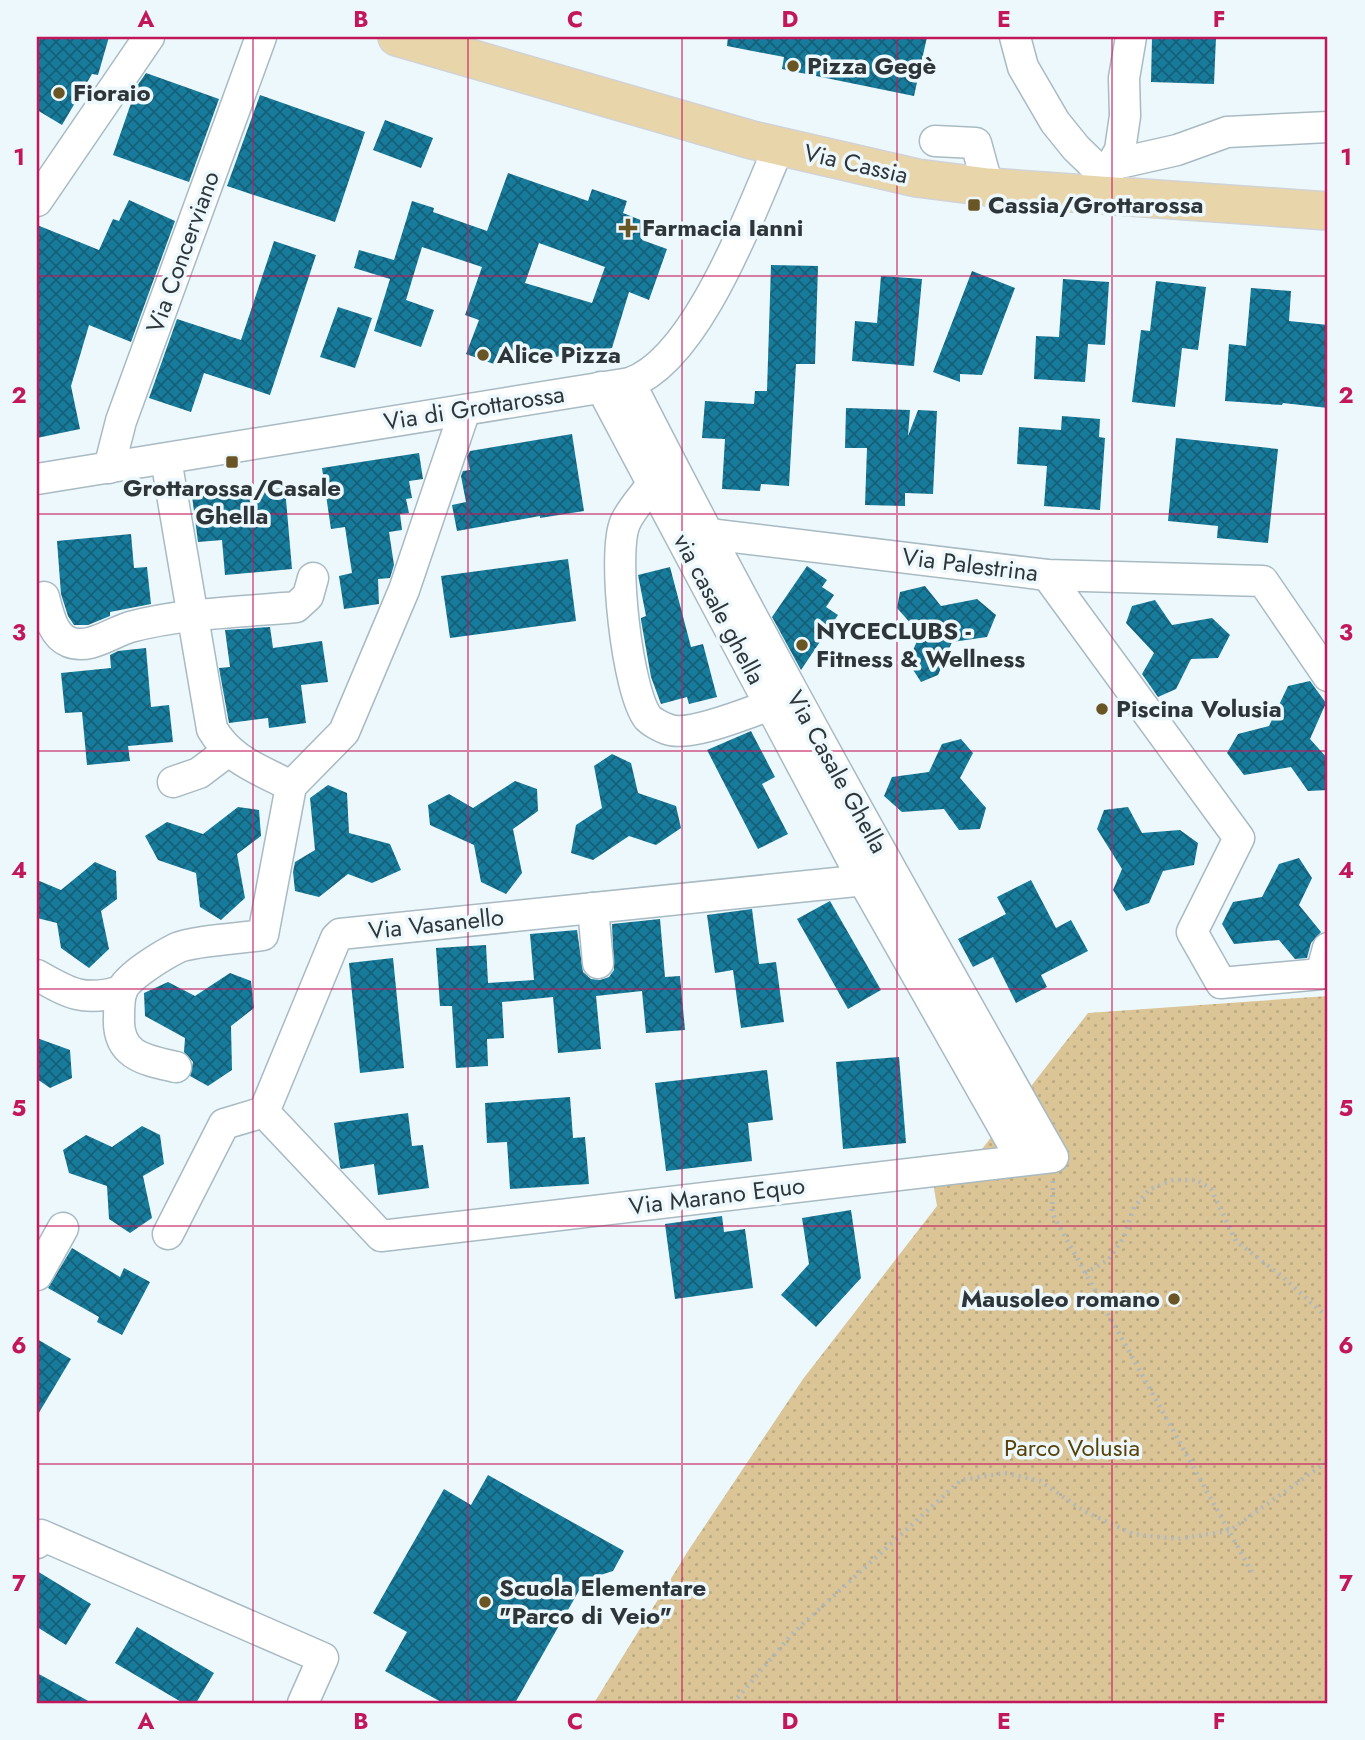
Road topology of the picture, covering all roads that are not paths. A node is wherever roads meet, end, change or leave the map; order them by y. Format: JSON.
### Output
{"nodes":[{"id":1,"x":149,"y":37,"type":"edge"},
{"id":2,"x":261,"y":37,"type":"edge"},
{"id":3,"x":397,"y":37,"type":"edge"},
{"id":4,"x":1015,"y":37,"type":"edge"},
{"id":5,"x":1131,"y":37,"type":"edge"},
{"id":6,"x":1328,"y":127,"type":"edge"},
{"id":7,"x":936,"y":141,"type":"dead end"},
{"id":8,"x":779,"y":147,"type":"junction"},
{"id":9,"x":1117,"y":175,"type":"junction"},
{"id":10,"x":988,"y":187,"type":"junction"},
{"id":11,"x":37,"y":201,"type":"edge"},
{"id":12,"x":1328,"y":211,"type":"edge"},
{"id":13,"x":615,"y":385,"type":"junction"},
{"id":14,"x":465,"y":410,"type":"junction"},
{"id":15,"x":166,"y":459,"type":"junction"},
{"id":16,"x":109,"y":468,"type":"junction"},
{"id":17,"x":37,"y":479,"type":"edge"},
{"id":18,"x":653,"y":483,"type":"junction"},
{"id":19,"x":692,"y":532,"type":"junction"},
{"id":20,"x":1047,"y":575,"type":"junction"},
{"id":21,"x":313,"y":578,"type":"dead end"},
{"id":22,"x":44,"y":597,"type":"dead end"},
{"id":23,"x":193,"y":617,"type":"junction"},
{"id":24,"x":1328,"y":676,"type":"edge"},
{"id":25,"x":770,"y":705,"type":"junction"},
{"id":26,"x":228,"y":751,"type":"junction"},
{"id":27,"x":173,"y":782,"type":"dead end"},
{"id":28,"x":291,"y":786,"type":"junction"},
{"id":29,"x":895,"y":877,"type":"junction"},
{"id":30,"x":863,"y":880,"type":"junction"},
{"id":31,"x":593,"y":908,"type":"junction"},
{"id":32,"x":1328,"y":948,"type":"edge"},
{"id":33,"x":598,"y":963,"type":"dead end"},
{"id":34,"x":37,"y":975,"type":"edge"},
{"id":35,"x":127,"y":984,"type":"junction"},
{"id":36,"x":176,"y":1067,"type":"dead end"},
{"id":37,"x":264,"y":1112,"type":"junction"},
{"id":38,"x":1053,"y":1157,"type":"joint"},
{"id":39,"x":1021,"y":1160,"type":"junction"},
{"id":40,"x":63,"y":1228,"type":"dead end"},
{"id":41,"x":168,"y":1234,"type":"dead end"},
{"id":42,"x":37,"y":1275,"type":"edge"},
{"id":43,"x":39,"y":1539,"type":"edge"},
{"id":44,"x":303,"y":1703,"type":"edge"}],
"edges":[{"from":1,"to":11,"type":"street"},
{"from":2,"to":16,"type":"street","name":"Via Concerviano"},
{"from":3,"to":8,"type":"main road","name":"Via Cassia"},
{"from":4,"to":9,"type":"street"},
{"from":5,"to":9,"type":"street"},
{"from":6,"to":9,"type":"street"},
{"from":7,"to":10,"type":"street"},
{"from":8,"to":10,"type":"main road","name":"Via Cassia"},
{"from":8,"to":13,"type":"street","name":"Via di Grottarossa"},
{"from":9,"to":10,"type":"main road","name":"Via Cassia"},
{"from":9,"to":12,"type":"main road","name":"Via Cassia"},
{"from":13,"to":14,"type":"street","name":"Via di Grottarossa"},
{"from":13,"to":18,"type":"street","name":"via casale ghella"},
{"from":13,"to":19,"type":"street","name":"Via Casale Ghella"},
{"from":14,"to":15,"type":"street","name":"Via di Grottarossa"},
{"from":14,"to":28,"type":"street"},
{"from":15,"to":16,"type":"street","name":"Via di Grottarossa"},
{"from":15,"to":23,"type":"street"},
{"from":16,"to":17,"type":"street","name":"Via di Grottarossa"},
{"from":18,"to":19,"type":"street","name":"via casale ghella"},
{"from":18,"to":25,"type":"street"},
{"from":19,"to":20,"type":"street","name":"Via Palestrina"},
{"from":19,"to":25,"type":"street","name":"via casale ghella"},
{"from":19,"to":29,"type":"street","name":"Via Casale Ghella"},
{"from":20,"to":24,"type":"street","name":"Via Palestrina"},
{"from":20,"to":32,"type":"street"},
{"from":21,"to":23,"type":"street"},
{"from":22,"to":23,"type":"street"},
{"from":23,"to":26,"type":"street"},
{"from":25,"to":30,"type":"street","name":"via casale ghella"},
{"from":26,"to":27,"type":"street"},
{"from":26,"to":28,"type":"street"},
{"from":28,"to":35,"type":"street"},
{"from":29,"to":30,"type":"street","name":"Via Vasanello"},
{"from":29,"to":38,"type":"street","name":"Via Casale Ghella"},
{"from":30,"to":31,"type":"street","name":"Via Vasanello"},
{"from":30,"to":39,"type":"street","name":"via casale ghella"},
{"from":31,"to":33,"type":"street"},
{"from":31,"to":37,"type":"street","name":"Via Vasanello"},
{"from":34,"to":35,"type":"street"},
{"from":35,"to":36,"type":"street"},
{"from":37,"to":39,"type":"street","name":"Via Marano Equo"},
{"from":37,"to":41,"type":"street"},
{"from":38,"to":39,"type":"street","name":"Via Marano Equo"},
{"from":40,"to":42,"type":"street"},
{"from":43,"to":44,"type":"street"}]}
